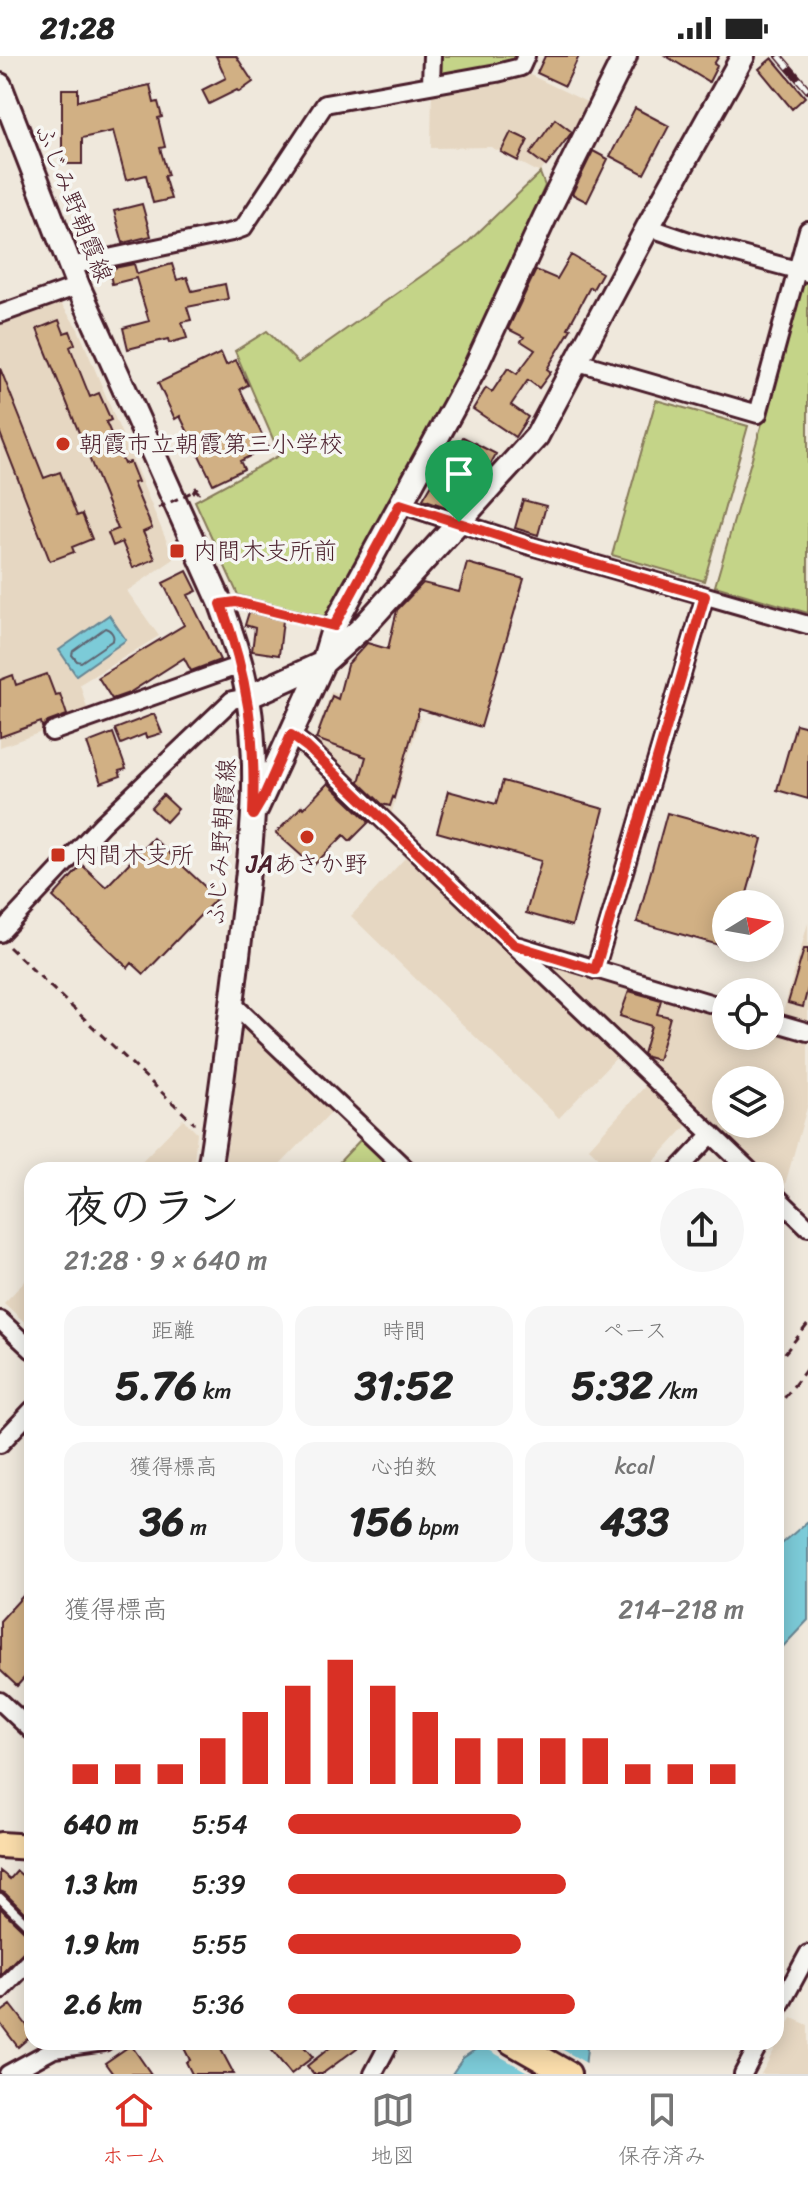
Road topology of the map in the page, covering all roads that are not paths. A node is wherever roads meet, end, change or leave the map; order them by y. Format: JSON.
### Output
{"nodes":[{"id":1,"x":432,"y":56,"type":"edge"},
{"id":2,"x":526,"y":56,"type":"edge"},
{"id":3,"x":625,"y":56,"type":"edge"},
{"id":4,"x":743,"y":56,"type":"edge"},
{"id":5,"x":431,"y":84,"type":"junction"},
{"id":6,"x":0,"y":85,"type":"edge"},
{"id":7,"x":648,"y":227,"type":"junction"},
{"id":8,"x":808,"y":230,"type":"edge"},
{"id":9,"x":802,"y":271,"type":"edge"},
{"id":10,"x":74,"y":276,"type":"junction"},
{"id":11,"x":0,"y":314,"type":"edge"},
{"id":12,"x":578,"y":362,"type":"junction"},
{"id":13,"x":400,"y":504,"type":"junction"},
{"id":14,"x":459,"y":522,"type":"junction"},
{"id":15,"x":705,"y":596,"type":"junction"},
{"id":16,"x":221,"y":604,"type":"junction"},
{"id":17,"x":808,"y":625,"type":"edge"},
{"id":18,"x":334,"y":626,"type":"junction"},
{"id":19,"x":323,"y":663,"type":"junction"},
{"id":20,"x":242,"y":669,"type":"junction"},
{"id":21,"x":248,"y":697,"type":"junction"},
{"id":22,"x":52,"y":732,"type":"dead end"},
{"id":23,"x":291,"y":735,"type":"junction"},
{"id":24,"x":253,"y":815,"type":"junction"},
{"id":25,"x":0,"y":936,"type":"edge"},
{"id":26,"x":514,"y":945,"type":"junction"},
{"id":27,"x":595,"y":970,"type":"junction"},
{"id":28,"x":232,"y":1003,"type":"junction"},
{"id":29,"x":712,"y":1004,"type":"edge"},
{"id":30,"x":784,"y":1025,"type":"edge"},
{"id":31,"x":808,"y":1032,"type":"edge"},
{"id":32,"x":712,"y":1134,"type":"joint"},
{"id":33,"x":716,"y":1138,"type":"edge"},
{"id":34,"x":210,"y":1162,"type":"edge"},
{"id":35,"x":399,"y":1162,"type":"edge"},
{"id":36,"x":686,"y":1162,"type":"edge"},
{"id":37,"x":741,"y":1162,"type":"edge"},
{"id":38,"x":784,"y":1204,"type":"edge"},
{"id":39,"x":808,"y":1227,"type":"edge"},
{"id":40,"x":0,"y":1320,"type":"edge"},
{"id":41,"x":24,"y":1342,"type":"edge"},
{"id":42,"x":24,"y":1418,"type":"edge"},
{"id":43,"x":0,"y":1444,"type":"edge"},
{"id":44,"x":0,"y":1701,"type":"edge"},
{"id":45,"x":24,"y":1724,"type":"edge"},
{"id":46,"x":0,"y":1845,"type":"edge"},
{"id":47,"x":24,"y":1846,"type":"edge"},
{"id":48,"x":0,"y":1898,"type":"edge"},
{"id":49,"x":24,"y":1921,"type":"edge"},
{"id":50,"x":808,"y":1954,"type":"edge"},
{"id":51,"x":24,"y":1966,"type":"edge"},
{"id":52,"x":0,"y":1991,"type":"edge"},
{"id":53,"x":784,"y":1998,"type":"edge"},
{"id":54,"x":52,"y":2050,"type":"edge"},
{"id":55,"x":386,"y":2050,"type":"edge"},
{"id":56,"x":526,"y":2050,"type":"edge"},
{"id":57,"x":756,"y":2050,"type":"edge"},
{"id":58,"x":8,"y":2074,"type":"edge"},
{"id":59,"x":373,"y":2074,"type":"edge"},
{"id":60,"x":568,"y":2074,"type":"edge"},
{"id":61,"x":743,"y":2074,"type":"edge"}],
"edges":[{"from":1,"to":5,"type":"street"},
{"from":2,"to":5,"type":"street"},
{"from":3,"to":13,"type":"street"},
{"from":4,"to":7,"type":"street"},
{"from":5,"to":10,"type":"street"},
{"from":6,"to":10,"type":"street","name":"ふじみ野朝霞線"},
{"from":7,"to":9,"type":"street"},
{"from":7,"to":12,"type":"street"},
{"from":8,"to":9,"type":"street"},
{"from":9,"to":12,"type":"street"},
{"from":10,"to":11,"type":"street"},
{"from":10,"to":16,"type":"street","name":"ふじみ野朝霞線"},
{"from":12,"to":14,"type":"street"},
{"from":13,"to":14,"type":"street"},
{"from":13,"to":18,"type":"street"},
{"from":14,"to":15,"type":"street"},
{"from":14,"to":19,"type":"street"},
{"from":15,"to":17,"type":"street"},
{"from":15,"to":27,"type":"street"},
{"from":16,"to":18,"type":"lane"},
{"from":16,"to":20,"type":"street","name":"ふじみ野朝霞線"},
{"from":18,"to":19,"type":"street"},
{"from":19,"to":21,"type":"street"},
{"from":19,"to":23,"type":"street"},
{"from":20,"to":21,"type":"street","name":"ふじみ野朝霞線"},
{"from":20,"to":22,"type":"street"},
{"from":21,"to":24,"type":"street","name":"ふじみ野朝霞線"},
{"from":21,"to":25,"type":"street"},
{"from":23,"to":24,"type":"street"},
{"from":23,"to":26,"type":"street"},
{"from":24,"to":28,"type":"street","name":"ふじみ野朝霞線"},
{"from":26,"to":27,"type":"street"},
{"from":26,"to":32,"type":"street"},
{"from":27,"to":29,"type":"street"},
{"from":28,"to":34,"type":"street","name":"ふじみ野朝霞線"},
{"from":28,"to":35,"type":"street"},
{"from":30,"to":31,"type":"street"},
{"from":32,"to":36,"type":"street"},
{"from":33,"to":37,"type":"street"},
{"from":38,"to":39,"type":"street"},
{"from":40,"to":41,"type":"street"},
{"from":42,"to":43,"type":"street"},
{"from":44,"to":45,"type":"street"},
{"from":46,"to":47,"type":"main road"},
{"from":48,"to":49,"type":"lane"},
{"from":50,"to":53,"type":"street"},
{"from":51,"to":52,"type":"street"},
{"from":54,"to":58,"type":"street"},
{"from":55,"to":59,"type":"street"},
{"from":56,"to":60,"type":"main road"},
{"from":57,"to":61,"type":"street"}]}
